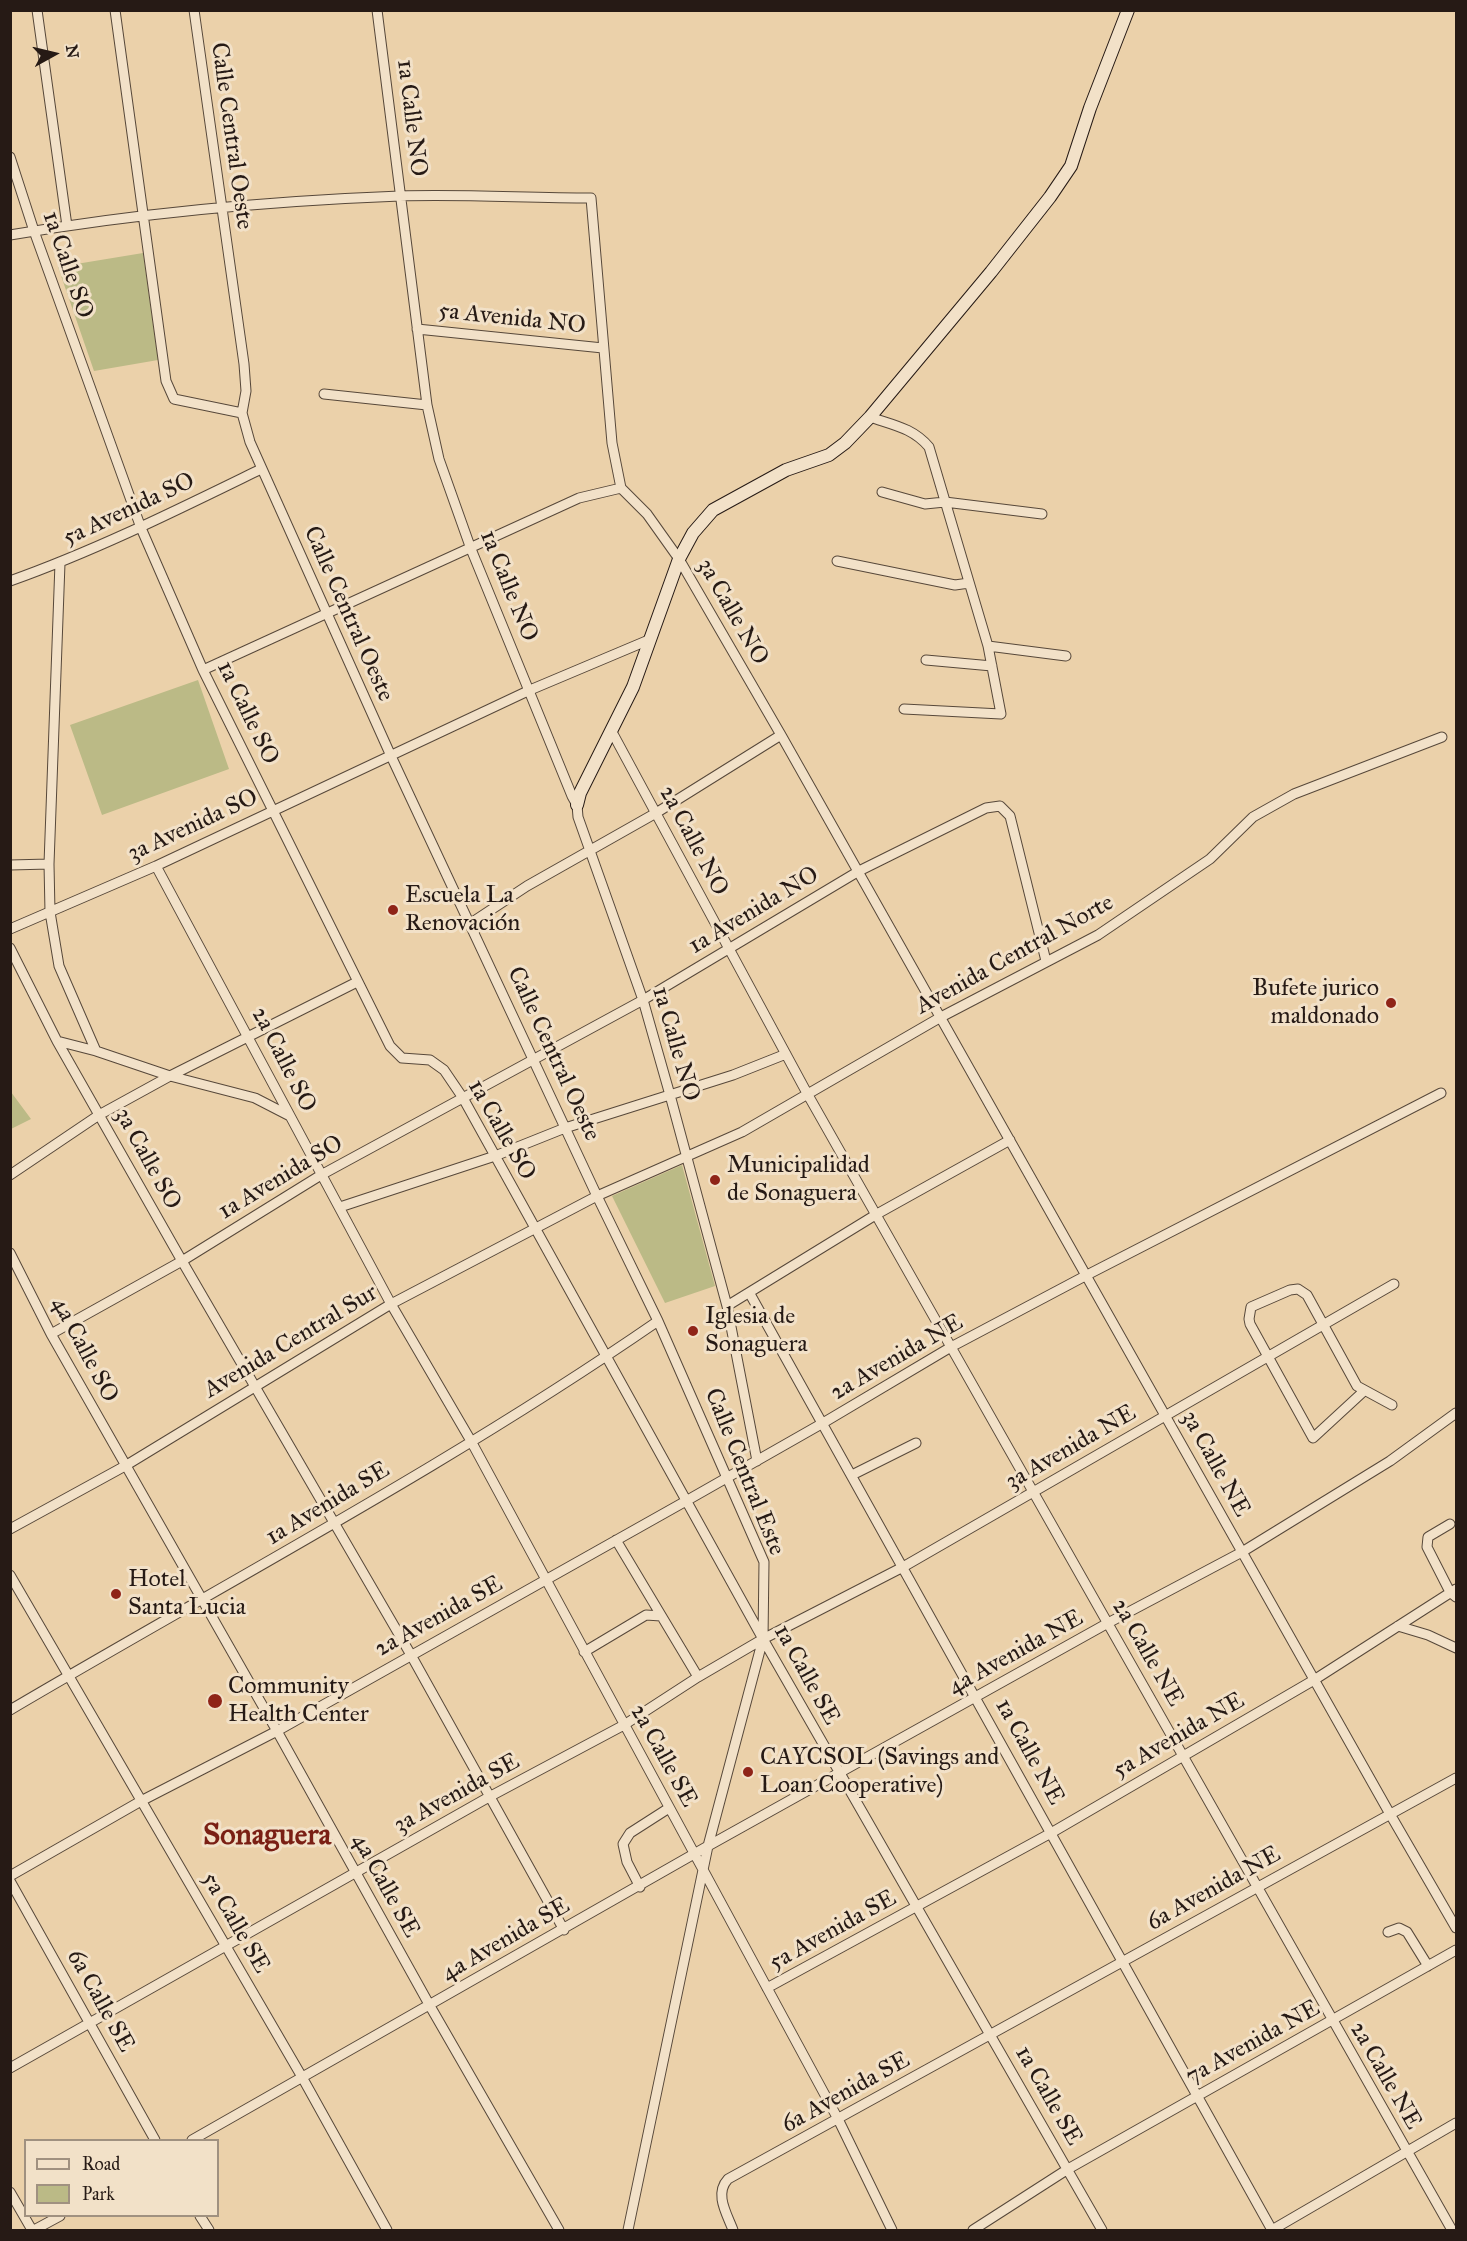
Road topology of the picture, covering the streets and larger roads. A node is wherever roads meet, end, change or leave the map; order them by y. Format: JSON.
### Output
{"nodes":[{"id":1,"x":37,"y":10,"type":"edge"},
{"id":2,"x":115,"y":10,"type":"edge"},
{"id":3,"x":195,"y":10,"type":"edge"},
{"id":4,"x":377,"y":10,"type":"edge"},
{"id":5,"x":1128,"y":10,"type":"edge"},
{"id":6,"x":10,"y":157,"type":"edge"},
{"id":7,"x":401,"y":196,"type":"junction"},
{"id":8,"x":221,"y":208,"type":"junction"},
{"id":9,"x":144,"y":216,"type":"junction"},
{"id":10,"x":67,"y":226,"type":"junction"},
{"id":11,"x":34,"y":231,"type":"junction"},
{"id":12,"x":10,"y":235,"type":"edge"},
{"id":13,"x":417,"y":329,"type":"junction"},
{"id":14,"x":603,"y":348,"type":"junction"},
{"id":15,"x":324,"y":394,"type":"dead end"},
{"id":16,"x":427,"y":405,"type":"junction"},
{"id":17,"x":242,"y":413,"type":"junction"},
{"id":18,"x":870,"y":417,"type":"junction"},
{"id":19,"x":261,"y":469,"type":"junction"},
{"id":20,"x":621,"y":488,"type":"junction"},
{"id":21,"x":882,"y":492,"type":"dead end"},
{"id":22,"x":945,"y":502,"type":"junction"},
{"id":23,"x":1042,"y":514,"type":"dead end"},
{"id":24,"x":141,"y":528,"type":"junction"},
{"id":25,"x":471,"y":549,"type":"junction"},
{"id":26,"x":679,"y":559,"type":"junction"},
{"id":27,"x":837,"y":561,"type":"dead end"},
{"id":28,"x":60,"y":563,"type":"junction"},
{"id":29,"x":10,"y":581,"type":"edge"},
{"id":30,"x":969,"y":583,"type":"junction"},
{"id":31,"x":326,"y":614,"type":"junction"},
{"id":32,"x":651,"y":639,"type":"junction"},
{"id":33,"x":988,"y":646,"type":"junction"},
{"id":34,"x":1065,"y":656,"type":"dead end"},
{"id":35,"x":926,"y":660,"type":"dead end"},
{"id":36,"x":992,"y":666,"type":"junction"},
{"id":37,"x":203,"y":670,"type":"junction"},
{"id":38,"x":530,"y":690,"type":"junction"},
{"id":39,"x":904,"y":710,"type":"dead end"},
{"id":40,"x":612,"y":732,"type":"junction"},
{"id":41,"x":781,"y":735,"type":"junction"},
{"id":42,"x":1442,"y":737,"type":"dead end"},
{"id":43,"x":391,"y":756,"type":"junction"},
{"id":44,"x":577,"y":805,"type":"junction"},
{"id":45,"x":273,"y":810,"type":"junction"},
{"id":46,"x":656,"y":813,"type":"junction"},
{"id":47,"x":590,"y":851,"type":"junction"},
{"id":48,"x":49,"y":864,"type":"junction"},
{"id":49,"x":10,"y":865,"type":"edge"},
{"id":50,"x":156,"y":866,"type":"junction"},
{"id":51,"x":859,"y":872,"type":"junction"},
{"id":52,"x":50,"y":912,"type":"junction"},
{"id":53,"x":471,"y":923,"type":"junction"},
{"id":54,"x":10,"y":928,"type":"edge"},
{"id":55,"x":10,"y":948,"type":"edge"},
{"id":56,"x":729,"y":949,"type":"junction"},
{"id":57,"x":1047,"y":961,"type":"junction"},
{"id":58,"x":357,"y":982,"type":"junction"},
{"id":59,"x":643,"y":1000,"type":"junction"},
{"id":60,"x":941,"y":1017,"type":"junction"},
{"id":61,"x":249,"y":1037,"type":"junction"},
{"id":62,"x":57,"y":1041,"type":"junction"},
{"id":63,"x":96,"y":1051,"type":"junction"},
{"id":64,"x":786,"y":1054,"type":"junction"},
{"id":65,"x":534,"y":1061,"type":"junction"},
{"id":66,"x":170,"y":1076,"type":"junction"},
{"id":67,"x":1441,"y":1093,"type":"dead end"},
{"id":68,"x":670,"y":1095,"type":"junction"},
{"id":69,"x":808,"y":1095,"type":"junction"},
{"id":70,"x":463,"y":1098,"type":"junction"},
{"id":71,"x":99,"y":1115,"type":"junction"},
{"id":72,"x":290,"y":1116,"type":"junction"},
{"id":73,"x":565,"y":1128,"type":"junction"},
{"id":74,"x":1010,"y":1140,"type":"junction"},
{"id":75,"x":495,"y":1156,"type":"junction"},
{"id":76,"x":687,"y":1156,"type":"junction"},
{"id":77,"x":10,"y":1175,"type":"edge"},
{"id":78,"x":321,"y":1175,"type":"junction"},
{"id":79,"x":597,"y":1196,"type":"junction"},
{"id":80,"x":340,"y":1207,"type":"junction"},
{"id":81,"x":877,"y":1214,"type":"junction"},
{"id":82,"x":534,"y":1229,"type":"junction"},
{"id":83,"x":10,"y":1253,"type":"edge"},
{"id":84,"x":182,"y":1261,"type":"junction"},
{"id":85,"x":1087,"y":1275,"type":"junction"},
{"id":86,"x":1394,"y":1284,"type":"dead end"},
{"id":87,"x":750,"y":1294,"type":"junction"},
{"id":88,"x":391,"y":1305,"type":"junction"},
{"id":89,"x":728,"y":1306,"type":"junction"},
{"id":90,"x":658,"y":1321,"type":"junction"},
{"id":91,"x":1323,"y":1325,"type":"junction"},
{"id":92,"x":51,"y":1334,"type":"junction"},
{"id":93,"x":951,"y":1347,"type":"junction"},
{"id":94,"x":606,"y":1357,"type":"junction"},
{"id":95,"x":1267,"y":1357,"type":"junction"},
{"id":96,"x":255,"y":1386,"type":"junction"},
{"id":97,"x":1364,"y":1391,"type":"junction"},
{"id":98,"x":1392,"y":1405,"type":"dead end"},
{"id":99,"x":1456,"y":1413,"type":"edge"},
{"id":100,"x":1167,"y":1415,"type":"junction"},
{"id":101,"x":823,"y":1423,"type":"junction"},
{"id":102,"x":471,"y":1441,"type":"junction"},
{"id":103,"x":916,"y":1443,"type":"dead end"},
{"id":104,"x":757,"y":1461,"type":"junction"},
{"id":105,"x":125,"y":1466,"type":"junction"},
{"id":106,"x":852,"y":1475,"type":"junction"},
{"id":107,"x":728,"y":1477,"type":"junction"},
{"id":108,"x":1033,"y":1493,"type":"junction"},
{"id":109,"x":686,"y":1500,"type":"junction"},
{"id":110,"x":333,"y":1524,"type":"junction"},
{"id":111,"x":1450,"y":1524,"type":"dead end"},
{"id":112,"x":10,"y":1529,"type":"edge"},
{"id":113,"x":616,"y":1540,"type":"junction"},
{"id":114,"x":1242,"y":1552,"type":"junction"},
{"id":115,"x":903,"y":1567,"type":"junction"},
{"id":116,"x":10,"y":1575,"type":"edge"},
{"id":117,"x":546,"y":1580,"type":"junction"},
{"id":118,"x":1454,"y":1593,"type":"edge"},
{"id":119,"x":201,"y":1601,"type":"junction"},
{"id":120,"x":661,"y":1616,"type":"junction"},
{"id":121,"x":1108,"y":1623,"type":"junction"},
{"id":122,"x":1398,"y":1626,"type":"junction"},
{"id":123,"x":763,"y":1639,"type":"junction"},
{"id":124,"x":1456,"y":1648,"type":"edge"},
{"id":125,"x":584,"y":1652,"type":"junction"},
{"id":126,"x":411,"y":1655,"type":"junction"},
{"id":127,"x":69,"y":1675,"type":"junction"},
{"id":128,"x":698,"y":1677,"type":"junction"},
{"id":129,"x":1314,"y":1680,"type":"junction"},
{"id":130,"x":976,"y":1698,"type":"junction"},
{"id":131,"x":10,"y":1710,"type":"edge"},
{"id":132,"x":624,"y":1725,"type":"junction"},
{"id":133,"x":276,"y":1731,"type":"junction"},
{"id":134,"x":1183,"y":1756,"type":"junction"},
{"id":135,"x":839,"y":1774,"type":"junction"},
{"id":136,"x":1456,"y":1778,"type":"edge"},
{"id":137,"x":489,"y":1797,"type":"junction"},
{"id":138,"x":141,"y":1801,"type":"junction"},
{"id":139,"x":669,"y":1808,"type":"junction"},
{"id":140,"x":1390,"y":1814,"type":"junction"},
{"id":141,"x":1051,"y":1833,"type":"junction"},
{"id":142,"x":708,"y":1846,"type":"junction"},
{"id":143,"x":694,"y":1854,"type":"junction"},
{"id":144,"x":355,"y":1873,"type":"junction"},
{"id":145,"x":704,"y":1873,"type":"junction"},
{"id":146,"x":10,"y":1878,"type":"edge"},
{"id":147,"x":640,"y":1887,"type":"junction"},
{"id":148,"x":1257,"y":1887,"type":"junction"},
{"id":149,"x":916,"y":1907,"type":"junction"},
{"id":150,"x":1456,"y":1928,"type":"edge"},
{"id":151,"x":564,"y":1930,"type":"junction"},
{"id":152,"x":1388,"y":1932,"type":"dead end"},
{"id":153,"x":225,"y":1945,"type":"junction"},
{"id":154,"x":1456,"y":1950,"type":"edge"},
{"id":155,"x":1123,"y":1962,"type":"junction"},
{"id":156,"x":1428,"y":1966,"type":"junction"},
{"id":157,"x":767,"y":1988,"type":"junction"},
{"id":158,"x":430,"y":2006,"type":"junction"},
{"id":159,"x":1331,"y":2021,"type":"junction"},
{"id":160,"x":89,"y":2024,"type":"junction"},
{"id":161,"x":991,"y":2035,"type":"junction"},
{"id":162,"x":10,"y":2068,"type":"edge"},
{"id":163,"x":302,"y":2077,"type":"junction"},
{"id":164,"x":1198,"y":2096,"type":"junction"},
{"id":165,"x":838,"y":2120,"type":"junction"},
{"id":166,"x":1456,"y":2123,"type":"edge"},
{"id":167,"x":154,"y":2139,"type":"edge"},
{"id":168,"x":194,"y":2139,"type":"edge"},
{"id":169,"x":1406,"y":2152,"type":"junction"},
{"id":170,"x":1068,"y":2169,"type":"junction"},
{"id":171,"x":10,"y":2192,"type":"edge"},
{"id":172,"x":24,"y":2215,"type":"edge"},
{"id":173,"x":25,"y":2217,"type":"edge"},
{"id":174,"x":58,"y":2217,"type":"edge"},
{"id":175,"x":201,"y":2217,"type":"edge"},
{"id":176,"x":33,"y":2230,"type":"edge"},
{"id":177,"x":209,"y":2230,"type":"edge"},
{"id":178,"x":387,"y":2230,"type":"edge"},
{"id":179,"x":559,"y":2230,"type":"edge"},
{"id":180,"x":628,"y":2230,"type":"edge"},
{"id":181,"x":733,"y":2230,"type":"edge"},
{"id":182,"x":892,"y":2230,"type":"edge"},
{"id":183,"x":973,"y":2230,"type":"edge"},
{"id":184,"x":1102,"y":2230,"type":"edge"},
{"id":185,"x":1272,"y":2230,"type":"edge"},
{"id":186,"x":1452,"y":2230,"type":"edge"}],
"edges":[{"from":1,"to":10,"type":"street"},
{"from":2,"to":9,"type":"street"},
{"from":3,"to":8,"type":"street","name":"Calle Central Oeste"},
{"from":4,"to":7,"type":"street","name":"1a Calle NO"},
{"from":5,"to":18,"type":"street"},
{"from":6,"to":11,"type":"street","name":"1a Calle SO"},
{"from":7,"to":8,"type":"street"},
{"from":7,"to":13,"type":"street","name":"1a Calle NO"},
{"from":7,"to":14,"type":"street"},
{"from":8,"to":9,"type":"street"},
{"from":8,"to":17,"type":"street","name":"Calle Central Oeste"},
{"from":9,"to":10,"type":"street"},
{"from":9,"to":17,"type":"street"},
{"from":10,"to":11,"type":"street"},
{"from":11,"to":12,"type":"street"},
{"from":11,"to":24,"type":"street","name":"1a Calle SO"},
{"from":13,"to":14,"type":"street","name":"5a Avenida NO"},
{"from":13,"to":16,"type":"street","name":"1a Calle NO"},
{"from":14,"to":20,"type":"street"},
{"from":15,"to":16,"type":"street"},
{"from":16,"to":25,"type":"street","name":"1a Calle NO"},
{"from":17,"to":19,"type":"street","name":"Calle Central Oeste"},
{"from":18,"to":22,"type":"street"},
{"from":18,"to":26,"type":"street"},
{"from":19,"to":24,"type":"street","name":"5a Avenida SO"},
{"from":19,"to":31,"type":"street","name":"Calle Central Oeste"},
{"from":20,"to":25,"type":"street"},
{"from":20,"to":26,"type":"street","name":"3a Calle NO"},
{"from":21,"to":22,"type":"street"},
{"from":22,"to":23,"type":"street"},
{"from":22,"to":30,"type":"street"},
{"from":24,"to":28,"type":"street","name":"5a Avenida SO"},
{"from":24,"to":37,"type":"street","name":"1a Calle SO"},
{"from":25,"to":31,"type":"street"},
{"from":25,"to":38,"type":"street","name":"1a Calle NO"},
{"from":26,"to":32,"type":"street"},
{"from":26,"to":41,"type":"street","name":"3a Calle NO"},
{"from":27,"to":30,"type":"street"},
{"from":28,"to":29,"type":"street","name":"5a Avenida SO"},
{"from":28,"to":48,"type":"street"},
{"from":30,"to":33,"type":"street"},
{"from":31,"to":37,"type":"street"},
{"from":31,"to":43,"type":"street","name":"Calle Central Oeste"},
{"from":32,"to":38,"type":"street","name":"3a Avenida SO"},
{"from":32,"to":40,"type":"street"},
{"from":33,"to":34,"type":"street"},
{"from":33,"to":36,"type":"street"},
{"from":35,"to":36,"type":"street"},
{"from":36,"to":39,"type":"street"},
{"from":37,"to":45,"type":"street","name":"1a Calle SO"},
{"from":38,"to":43,"type":"street","name":"3a Avenida SO"},
{"from":38,"to":44,"type":"street","name":"1a Calle NO"},
{"from":40,"to":44,"type":"street"},
{"from":40,"to":46,"type":"street","name":"2a Calle NO"},
{"from":41,"to":46,"type":"street"},
{"from":41,"to":51,"type":"street","name":"3a Calle NO"},
{"from":42,"to":57,"type":"street","name":"Avenida Central Norte"},
{"from":43,"to":45,"type":"street","name":"3a Avenida SO"},
{"from":43,"to":53,"type":"street","name":"Calle Central Oeste"},
{"from":44,"to":47,"type":"street","name":"1a Calle NO"},
{"from":45,"to":50,"type":"street","name":"3a Avenida SO"},
{"from":45,"to":58,"type":"street","name":"1a Calle SO"},
{"from":46,"to":47,"type":"street"},
{"from":46,"to":56,"type":"street","name":"2a Calle NO"},
{"from":47,"to":53,"type":"street"},
{"from":47,"to":59,"type":"street","name":"1a Calle NO"},
{"from":48,"to":49,"type":"street"},
{"from":48,"to":52,"type":"street"},
{"from":50,"to":52,"type":"street","name":"3a Avenida SO"},
{"from":50,"to":61,"type":"street","name":"2a Calle SO"},
{"from":51,"to":56,"type":"street","name":"1a Avenida NO"},
{"from":51,"to":57,"type":"street","name":"1a Avenida NO"},
{"from":51,"to":60,"type":"street","name":"3a Calle NO"},
{"from":52,"to":54,"type":"street","name":"3a Avenida SO"},
{"from":52,"to":63,"type":"street"},
{"from":53,"to":65,"type":"street","name":"Calle Central Oeste"},
{"from":55,"to":62,"type":"street","name":"3a Calle SO"},
{"from":56,"to":59,"type":"street","name":"1a Avenida NO"},
{"from":56,"to":64,"type":"street","name":"2a Calle NO"},
{"from":57,"to":60,"type":"street","name":"Avenida Central Norte"},
{"from":58,"to":61,"type":"street"},
{"from":58,"to":70,"type":"street","name":"1a Calle SO"},
{"from":59,"to":65,"type":"street","name":"1a Avenida NO"},
{"from":59,"to":68,"type":"street","name":"1a Calle NO"},
{"from":60,"to":69,"type":"street","name":"Avenida Central Norte"},
{"from":60,"to":74,"type":"street","name":"3a Calle NE"},
{"from":61,"to":66,"type":"street"},
{"from":61,"to":72,"type":"street","name":"2a Calle SO"},
{"from":62,"to":63,"type":"street"},
{"from":62,"to":71,"type":"street","name":"3a Calle SO"},
{"from":63,"to":66,"type":"street"},
{"from":64,"to":68,"type":"street"},
{"from":64,"to":69,"type":"street","name":"2a Calle NO"},
{"from":65,"to":70,"type":"street","name":"1a Avenida SO"},
{"from":65,"to":73,"type":"street","name":"Calle Central Oeste"},
{"from":66,"to":71,"type":"street"},
{"from":66,"to":72,"type":"street"},
{"from":67,"to":85,"type":"street","name":"2a Avenida NE"},
{"from":68,"to":73,"type":"street"},
{"from":68,"to":76,"type":"street","name":"1a Calle NO"},
{"from":69,"to":76,"type":"street","name":"Avenida Central Norte"},
{"from":69,"to":81,"type":"street","name":"2a Calle NE"},
{"from":70,"to":75,"type":"street","name":"1a Calle SO"},
{"from":70,"to":78,"type":"street","name":"1a Avenida SO"},
{"from":71,"to":77,"type":"street"},
{"from":71,"to":84,"type":"street","name":"3a Calle SO"},
{"from":72,"to":78,"type":"street","name":"2a Calle SO"},
{"from":73,"to":75,"type":"street"},
{"from":73,"to":79,"type":"street","name":"Calle Central Oeste"},
{"from":74,"to":81,"type":"street"},
{"from":74,"to":85,"type":"street","name":"3a Calle NE"},
{"from":75,"to":80,"type":"street"},
{"from":75,"to":82,"type":"street","name":"1a Calle SO"},
{"from":76,"to":79,"type":"street","name":"Avenida Central Norte"},
{"from":76,"to":89,"type":"street"},
{"from":78,"to":80,"type":"street","name":"2a Calle SO"},
{"from":78,"to":84,"type":"street","name":"1a Avenida SO"},
{"from":79,"to":82,"type":"street","name":"Avenida Central Sur"},
{"from":79,"to":90,"type":"street","name":"Calle Central Este"},
{"from":80,"to":88,"type":"street","name":"2a Calle SO"},
{"from":81,"to":87,"type":"street"},
{"from":81,"to":93,"type":"street","name":"2a Calle NE"},
{"from":82,"to":88,"type":"street","name":"Avenida Central Sur"},
{"from":82,"to":94,"type":"street","name":"1a Calle SE"},
{"from":83,"to":92,"type":"street","name":"4a Calle SO"},
{"from":84,"to":92,"type":"street","name":"1a Avenida SO"},
{"from":84,"to":96,"type":"street","name":"3a Calle SO"},
{"from":85,"to":93,"type":"street","name":"2a Avenida NE"},
{"from":85,"to":100,"type":"street","name":"3a Calle NE"},
{"from":86,"to":91,"type":"street","name":"3a Avenida NE"},
{"from":87,"to":89,"type":"street"},
{"from":87,"to":101,"type":"street","name":"1a Calle NE"},
{"from":88,"to":96,"type":"street","name":"Avenida Central Sur"},
{"from":88,"to":102,"type":"street","name":"2a Calle SE"},
{"from":89,"to":104,"type":"street"},
{"from":90,"to":94,"type":"street","name":"1a Avenida SE"},
{"from":90,"to":107,"type":"street","name":"Calle Central Este"},
{"from":91,"to":95,"type":"street","name":"3a Avenida NE"},
{"from":91,"to":95,"type":"street"},
{"from":91,"to":97,"type":"street"},
{"from":92,"to":105,"type":"street","name":"4a Calle SO"},
{"from":93,"to":101,"type":"street","name":"2a Avenida NE"},
{"from":93,"to":108,"type":"street","name":"2a Calle NE"},
{"from":94,"to":102,"type":"street","name":"1a Avenida SE"},
{"from":94,"to":109,"type":"street","name":"1a Calle SE"},
{"from":95,"to":97,"type":"street"},
{"from":95,"to":100,"type":"street","name":"3a Avenida NE"},
{"from":96,"to":105,"type":"street","name":"Avenida Central Sur"},
{"from":96,"to":110,"type":"street","name":"3a Calle SO"},
{"from":97,"to":98,"type":"street"},
{"from":99,"to":114,"type":"street","name":"4a Avenida NE"},
{"from":100,"to":108,"type":"street","name":"3a Avenida NE"},
{"from":100,"to":114,"type":"street","name":"3a Calle NE"},
{"from":101,"to":104,"type":"street","name":"2a Avenida NE"},
{"from":101,"to":106,"type":"street","name":"1a Calle NE"},
{"from":102,"to":110,"type":"street","name":"1a Avenida SE"},
{"from":102,"to":117,"type":"street","name":"2a Calle SE"},
{"from":103,"to":106,"type":"street"},
{"from":104,"to":107,"type":"street","name":"2a Avenida NE"},
{"from":105,"to":112,"type":"street","name":"Avenida Central Sur"},
{"from":105,"to":119,"type":"street","name":"4a Calle SE"},
{"from":106,"to":115,"type":"street","name":"1a Calle NE"},
{"from":107,"to":109,"type":"street","name":"2a Avenida SE"},
{"from":107,"to":123,"type":"street","name":"Calle Central Este"},
{"from":108,"to":115,"type":"street","name":"3a Avenida NE"},
{"from":108,"to":121,"type":"street","name":"2a Calle NE"},
{"from":109,"to":113,"type":"street","name":"2a Avenida SE"},
{"from":109,"to":123,"type":"street","name":"1a Calle SE"},
{"from":110,"to":119,"type":"street","name":"1a Avenida SE"},
{"from":110,"to":126,"type":"street","name":"3a Calle SO"},
{"from":111,"to":118,"type":"street"},
{"from":113,"to":117,"type":"street","name":"2a Avenida SE"},
{"from":113,"to":120,"type":"street"},
{"from":114,"to":121,"type":"street","name":"4a Avenida NE"},
{"from":114,"to":129,"type":"street","name":"3a Calle NE"},
{"from":115,"to":123,"type":"street","name":"3a Avenida NE"},
{"from":115,"to":130,"type":"street","name":"1a Calle NE"},
{"from":116,"to":127,"type":"street","name":"5a Calle SE"},
{"from":117,"to":125,"type":"street","name":"2a Calle SE"},
{"from":117,"to":126,"type":"street","name":"2a Avenida SE"},
{"from":118,"to":122,"type":"street","name":"5a Avenida NE"},
{"from":119,"to":127,"type":"street","name":"1a Avenida SE"},
{"from":119,"to":133,"type":"street","name":"4a Calle SE"},
{"from":120,"to":125,"type":"street"},
{"from":120,"to":128,"type":"street"},
{"from":121,"to":130,"type":"street","name":"4a Avenida NE"},
{"from":121,"to":134,"type":"street","name":"2a Calle NE"},
{"from":122,"to":124,"type":"street"},
{"from":122,"to":129,"type":"street","name":"5a Avenida NE"},
{"from":123,"to":128,"type":"street","name":"3a Avenida SE"},
{"from":123,"to":135,"type":"street","name":"1a Calle SE"},
{"from":123,"to":142,"type":"street","name":"Calle Central Este"},
{"from":125,"to":132,"type":"street","name":"2a Calle SE"},
{"from":126,"to":133,"type":"street","name":"2a Avenida SE"},
{"from":126,"to":137,"type":"street","name":"3a Calle SO"},
{"from":127,"to":131,"type":"street","name":"1a Avenida SE"},
{"from":127,"to":138,"type":"street","name":"5a Calle SE"},
{"from":128,"to":132,"type":"street","name":"3a Avenida SE"},
{"from":129,"to":134,"type":"street","name":"5a Avenida NE"},
{"from":129,"to":140,"type":"street","name":"3a Calle NE"},
{"from":130,"to":135,"type":"street","name":"4a Avenida NE"},
{"from":130,"to":141,"type":"street","name":"1a Calle NE"},
{"from":132,"to":137,"type":"street","name":"3a Avenida SE"},
{"from":132,"to":139,"type":"street","name":"2a Calle SE"},
{"from":133,"to":138,"type":"street","name":"2a Avenida SE"},
{"from":133,"to":144,"type":"street","name":"4a Calle SE"},
{"from":134,"to":141,"type":"street","name":"5a Avenida NE"},
{"from":134,"to":148,"type":"street","name":"2a Calle NE"},
{"from":135,"to":142,"type":"street","name":"4a Avenida SE"},
{"from":135,"to":149,"type":"street","name":"1a Calle SE"},
{"from":136,"to":140,"type":"street","name":"6a Avenida NE"},
{"from":137,"to":144,"type":"street","name":"3a Avenida SE"},
{"from":137,"to":151,"type":"street","name":"3a Calle SO"},
{"from":138,"to":146,"type":"street","name":"2a Avenida SE"},
{"from":138,"to":153,"type":"street","name":"5a Calle SE"},
{"from":139,"to":143,"type":"street","name":"2a Calle SE"},
{"from":139,"to":147,"type":"street"},
{"from":140,"to":148,"type":"street","name":"6a Avenida NE"},
{"from":140,"to":150,"type":"street","name":"3a Calle NE"},
{"from":141,"to":149,"type":"street","name":"5a Avenida NE"},
{"from":141,"to":155,"type":"street","name":"1a Calle NE"},
{"from":142,"to":143,"type":"street","name":"4a Avenida SE"},
{"from":142,"to":145,"type":"street","name":"Calle Central Este"},
{"from":143,"to":145,"type":"street","name":"2a Calle SE"},
{"from":143,"to":147,"type":"street","name":"4a Avenida SE"},
{"from":144,"to":153,"type":"street","name":"3a Avenida SE"},
{"from":144,"to":158,"type":"street","name":"4a Calle SE"},
{"from":145,"to":157,"type":"street","name":"2a Calle SE"},
{"from":145,"to":180,"type":"street","name":"Calle Central Este"},
{"from":146,"to":160,"type":"street","name":"6a Calle SE"},
{"from":147,"to":151,"type":"street","name":"4a Avenida SE"},
{"from":148,"to":155,"type":"street","name":"6a Avenida NE"},
{"from":148,"to":159,"type":"street","name":"2a Calle NE"},
{"from":149,"to":157,"type":"street","name":"5a Avenida SE"},
{"from":149,"to":161,"type":"street","name":"1a Calle SE"},
{"from":151,"to":158,"type":"street","name":"4a Avenida SE"},
{"from":152,"to":156,"type":"street"},
{"from":153,"to":160,"type":"street","name":"3a Avenida SE"},
{"from":153,"to":163,"type":"street","name":"5a Calle SE"},
{"from":154,"to":156,"type":"street","name":"7a Avenida NE"},
{"from":155,"to":161,"type":"street","name":"6a Avenida NE"},
{"from":155,"to":164,"type":"street","name":"1a Calle NE"},
{"from":156,"to":159,"type":"street","name":"7a Avenida NE"},
{"from":157,"to":165,"type":"street","name":"2a Calle SE"},
{"from":158,"to":163,"type":"street","name":"4a Avenida SE"},
{"from":158,"to":179,"type":"street","name":"4a Calle SE"},
{"from":159,"to":164,"type":"street","name":"7a Avenida NE"},
{"from":159,"to":169,"type":"street","name":"2a Calle NE"},
{"from":160,"to":162,"type":"street","name":"3a Avenida SE"},
{"from":160,"to":167,"type":"street","name":"6a Calle SE"},
{"from":161,"to":165,"type":"street","name":"6a Avenida SE"},
{"from":161,"to":170,"type":"street","name":"1a Calle SE"},
{"from":163,"to":168,"type":"street","name":"4a Avenida SE"},
{"from":163,"to":178,"type":"street","name":"5a Calle SE"},
{"from":164,"to":170,"type":"street","name":"7a Avenida NE"},
{"from":164,"to":185,"type":"street","name":"1a Calle NE"},
{"from":165,"to":181,"type":"street","name":"6a Avenida SE"},
{"from":165,"to":182,"type":"street","name":"2a Calle SE"},
{"from":166,"to":169,"type":"street"},
{"from":169,"to":185,"type":"street"},
{"from":169,"to":186,"type":"street","name":"2a Calle NE"},
{"from":170,"to":183,"type":"street","name":"7a Avenida NE"},
{"from":170,"to":184,"type":"street","name":"1a Calle SE"},
{"from":171,"to":172,"type":"street"},
{"from":173,"to":176,"type":"street"},
{"from":174,"to":176,"type":"street"},
{"from":175,"to":177,"type":"street"}]}
